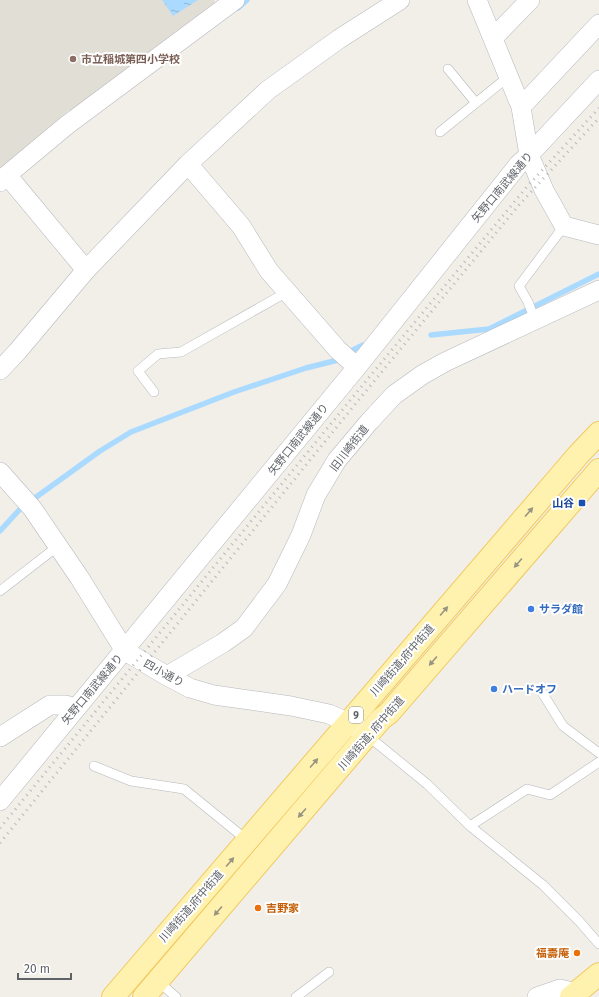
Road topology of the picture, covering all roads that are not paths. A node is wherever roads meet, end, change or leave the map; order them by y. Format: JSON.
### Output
{"nodes":[{"id":1,"x":400,"y":0,"type":"edge"},
{"id":2,"x":477,"y":0,"type":"edge"},
{"id":3,"x":530,"y":0,"type":"edge"},
{"id":4,"x":225,"y":3,"type":"edge"},
{"id":5,"x":599,"y":24,"type":"edge"},
{"id":6,"x":493,"y":38,"type":"junction"},
{"id":7,"x":448,"y":69,"type":"dead end"},
{"id":8,"x":508,"y":77,"type":"junction"},
{"id":9,"x":599,"y":80,"type":"edge"},
{"id":10,"x":476,"y":103,"type":"junction"},
{"id":11,"x":521,"y":108,"type":"junction"},
{"id":12,"x":440,"y":132,"type":"dead end"},
{"id":13,"x":529,"y":155,"type":"junction"},
{"id":14,"x":188,"y":164,"type":"junction"},
{"id":15,"x":8,"y":181,"type":"edge"},
{"id":16,"x":564,"y":226,"type":"junction"},
{"id":17,"x":599,"y":235,"type":"edge"},
{"id":18,"x":86,"y":270,"type":"junction"},
{"id":19,"x":599,"y":290,"type":"edge"},
{"id":20,"x":287,"y":292,"type":"junction"},
{"id":21,"x":534,"y":320,"type":"junction"},
{"id":22,"x":348,"y":359,"type":"junction"},
{"id":23,"x":0,"y":370,"type":"edge"},
{"id":24,"x":154,"y":392,"type":"dead end"},
{"id":25,"x":599,"y":433,"type":"edge"},
{"id":26,"x":599,"y":470,"type":"edge"},
{"id":27,"x":0,"y":472,"type":"edge"},
{"id":28,"x":58,"y":546,"type":"junction"},
{"id":29,"x":0,"y":590,"type":"edge"},
{"id":30,"x":125,"y":651,"type":"junction"},
{"id":31,"x":166,"y":676,"type":"junction"},
{"id":32,"x":543,"y":694,"type":"dead end"},
{"id":33,"x":76,"y":708,"type":"junction"},
{"id":34,"x":349,"y":723,"type":"junction"},
{"id":35,"x":368,"y":736,"type":"junction"},
{"id":36,"x":0,"y":737,"type":"edge"},
{"id":37,"x":599,"y":753,"type":"edge"},
{"id":38,"x":599,"y":762,"type":"edge"},
{"id":39,"x":94,"y":766,"type":"dead end"},
{"id":40,"x":0,"y":801,"type":"edge"},
{"id":41,"x":470,"y":826,"type":"junction"},
{"id":42,"x":248,"y":841,"type":"junction"},
{"id":43,"x":599,"y":944,"type":"edge"},
{"id":44,"x":329,"y":972,"type":"dead end"},
{"id":45,"x":599,"y":974,"type":"edge"},
{"id":46,"x":151,"y":989,"type":"edge"},
{"id":47,"x":573,"y":995,"type":"edge"},
{"id":48,"x":113,"y":997,"type":"edge"},
{"id":49,"x":176,"y":997,"type":"edge"},
{"id":50,"x":296,"y":997,"type":"edge"},
{"id":51,"x":537,"y":997,"type":"edge"}],
"edges":[{"from":1,"to":14,"type":"street"},
{"from":2,"to":6,"type":"street"},
{"from":3,"to":6,"type":"street"},
{"from":4,"to":15,"type":"street"},
{"from":5,"to":11,"type":"street"},
{"from":6,"to":8,"type":"street"},
{"from":7,"to":10,"type":"lane"},
{"from":8,"to":10,"type":"lane"},
{"from":8,"to":11,"type":"street"},
{"from":9,"to":13,"type":"street","name":"矢野口南武線通り"},
{"from":10,"to":12,"type":"lane"},
{"from":11,"to":13,"type":"street"},
{"from":13,"to":16,"type":"street"},
{"from":13,"to":22,"type":"street","name":"矢野口南武線通り"},
{"from":14,"to":18,"type":"street"},
{"from":14,"to":20,"type":"street"},
{"from":15,"to":18,"type":"street"},
{"from":16,"to":17,"type":"street"},
{"from":16,"to":21,"type":"lane"},
{"from":18,"to":23,"type":"street"},
{"from":19,"to":21,"type":"street","name":"旧川崎街道"},
{"from":20,"to":22,"type":"street"},
{"from":20,"to":24,"type":"lane"},
{"from":21,"to":31,"type":"street","name":"旧川崎街道"},
{"from":22,"to":30,"type":"street","name":"矢野口南武線通り"},
{"from":34,"to":25,"type":"main road","name":"川崎街道;府中街道","number":"9","one_way":true},
{"from":26,"to":35,"type":"main road","name":"川崎街道; 府中街道","number":"9","one_way":true},
{"from":27,"to":28,"type":"street","name":"四小通り"},
{"from":28,"to":29,"type":"lane"},
{"from":28,"to":30,"type":"street","name":"四小通り"},
{"from":30,"to":31,"type":"street","name":"四小通り"},
{"from":30,"to":33,"type":"street","name":"矢野口南武線通り"},
{"from":31,"to":34,"type":"street","name":"四小通り"},
{"from":32,"to":37,"type":"lane"},
{"from":33,"to":36,"type":"street"},
{"from":33,"to":40,"type":"street","name":"矢野口南武線通り"},
{"from":34,"to":35,"type":"street","name":"四小通り"},
{"from":42,"to":34,"type":"main road","name":"川崎街道;府中街道","number":"9","one_way":true},
{"from":35,"to":41,"type":"lane"},
{"from":35,"to":46,"type":"main road","name":"川崎街道; 府中街道","number":"9","one_way":true},
{"from":38,"to":41,"type":"lane"},
{"from":39,"to":42,"type":"lane"},
{"from":41,"to":43,"type":"lane"},
{"from":48,"to":42,"type":"main road","name":"川崎街道;府中街道","number":"9","one_way":true},
{"from":44,"to":50,"type":"lane"},
{"from":45,"to":47,"type":"main road"},
{"from":46,"to":49,"type":"lane"},
{"from":47,"to":51,"type":"street"}]}
